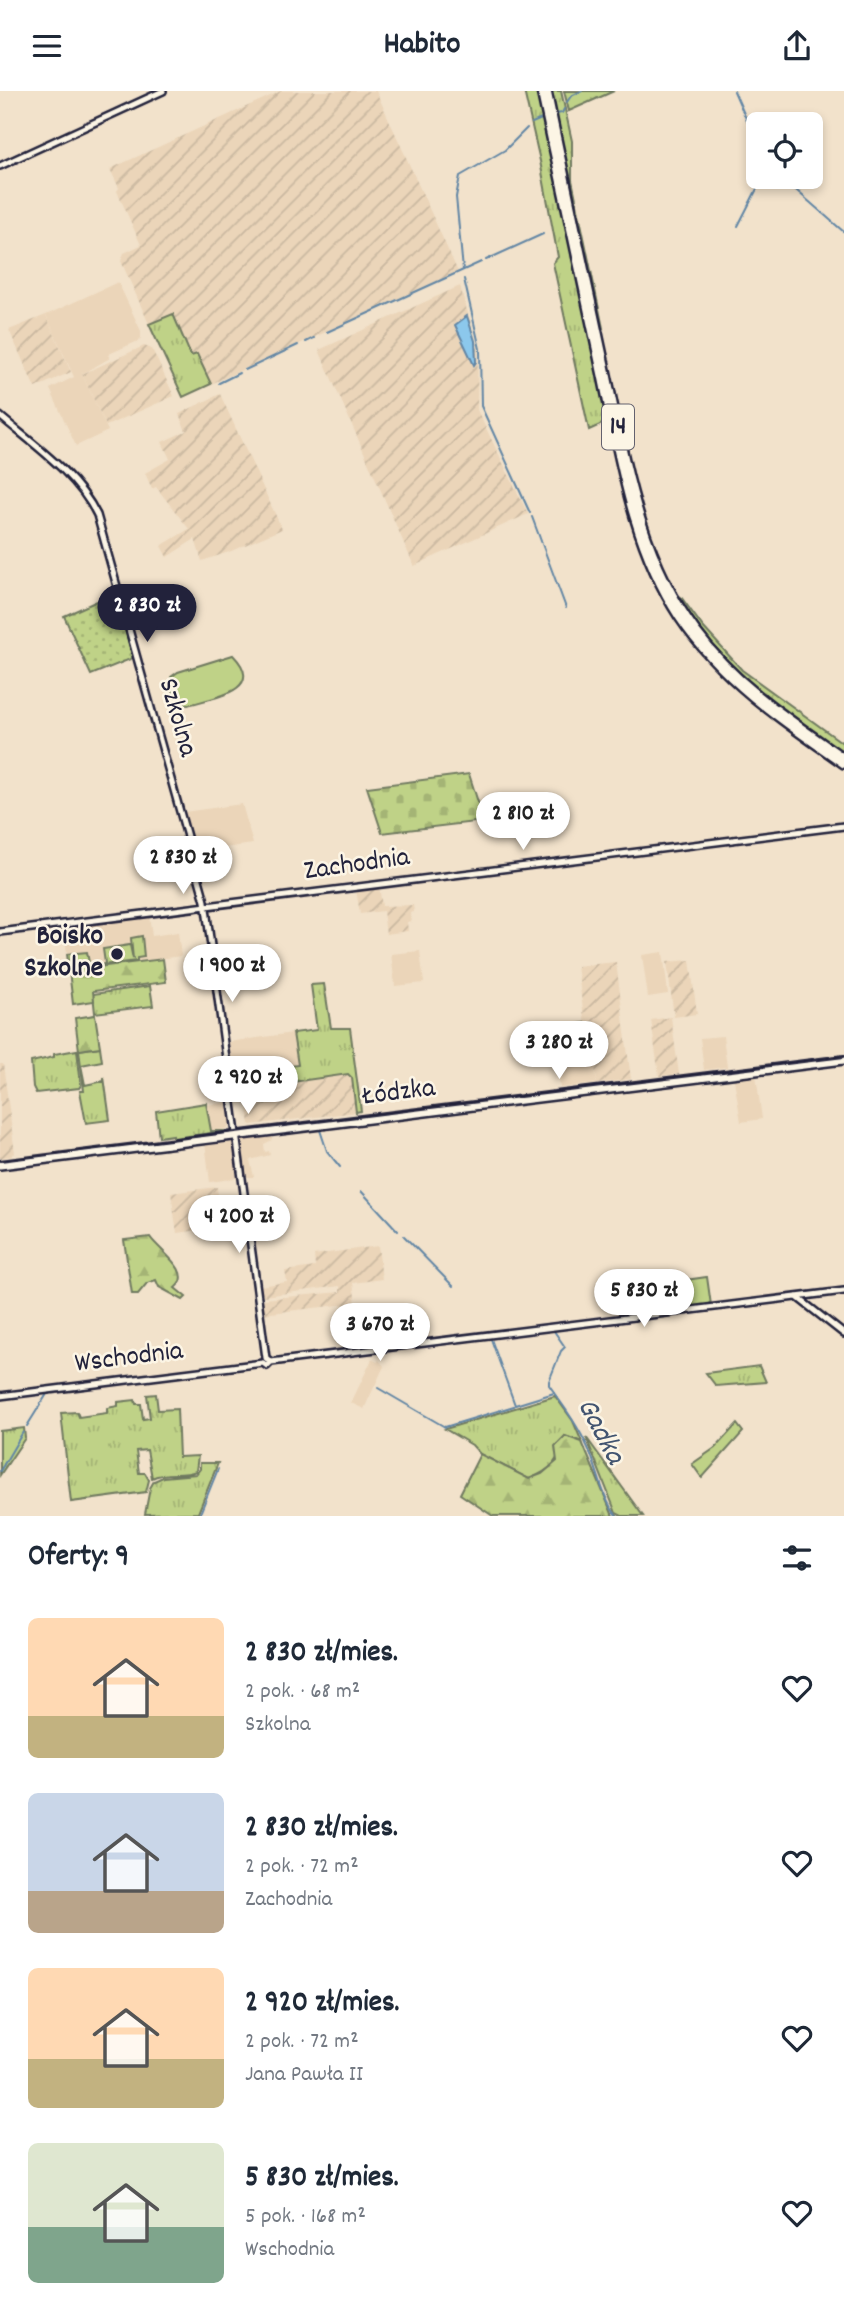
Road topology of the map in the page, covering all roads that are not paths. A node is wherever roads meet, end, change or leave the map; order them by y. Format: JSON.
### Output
{"nodes":[{"id":1,"x":163,"y":91,"type":"edge"},
{"id":2,"x":541,"y":91,"type":"edge"},
{"id":3,"x":547,"y":91,"type":"edge"},
{"id":4,"x":549,"y":116,"type":"junction"},
{"id":5,"x":0,"y":166,"type":"edge"},
{"id":6,"x":0,"y":416,"type":"edge"},
{"id":7,"x":842,"y":761,"type":"edge"},
{"id":8,"x":844,"y":826,"type":"edge"},
{"id":9,"x":206,"y":906,"type":"junction"},
{"id":10,"x":0,"y":932,"type":"edge"},
{"id":11,"x":844,"y":1060,"type":"edge"},
{"id":12,"x":237,"y":1136,"type":"junction"},
{"id":13,"x":0,"y":1165,"type":"edge"},
{"id":14,"x":844,"y":1291,"type":"edge"},
{"id":15,"x":797,"y":1297,"type":"junction"},
{"id":16,"x":844,"y":1334,"type":"edge"},
{"id":17,"x":267,"y":1361,"type":"junction"},
{"id":18,"x":0,"y":1396,"type":"edge"}],
"edges":[{"from":1,"to":5,"type":"street"},
{"from":2,"to":4,"type":"main road","number":"14"},
{"from":3,"to":4,"type":"main road","number":"14"},
{"from":4,"to":7,"type":"main road","number":"14"},
{"from":6,"to":9,"type":"street","name":"Szkolna"},
{"from":8,"to":9,"type":"street","name":"Zachodnia"},
{"from":9,"to":10,"type":"street","name":"Zachodnia"},
{"from":9,"to":12,"type":"street","name":"Szkolna"},
{"from":11,"to":12,"type":"main road","name":"Łódzka"},
{"from":12,"to":13,"type":"main road","name":"Łódzka"},
{"from":12,"to":17,"type":"street","name":"Szkolna"},
{"from":14,"to":15,"type":"street","name":"Wschodnia"},
{"from":15,"to":16,"type":"street"},
{"from":15,"to":17,"type":"street","name":"Wschodnia"},
{"from":17,"to":18,"type":"street","name":"Wschodnia"}]}
